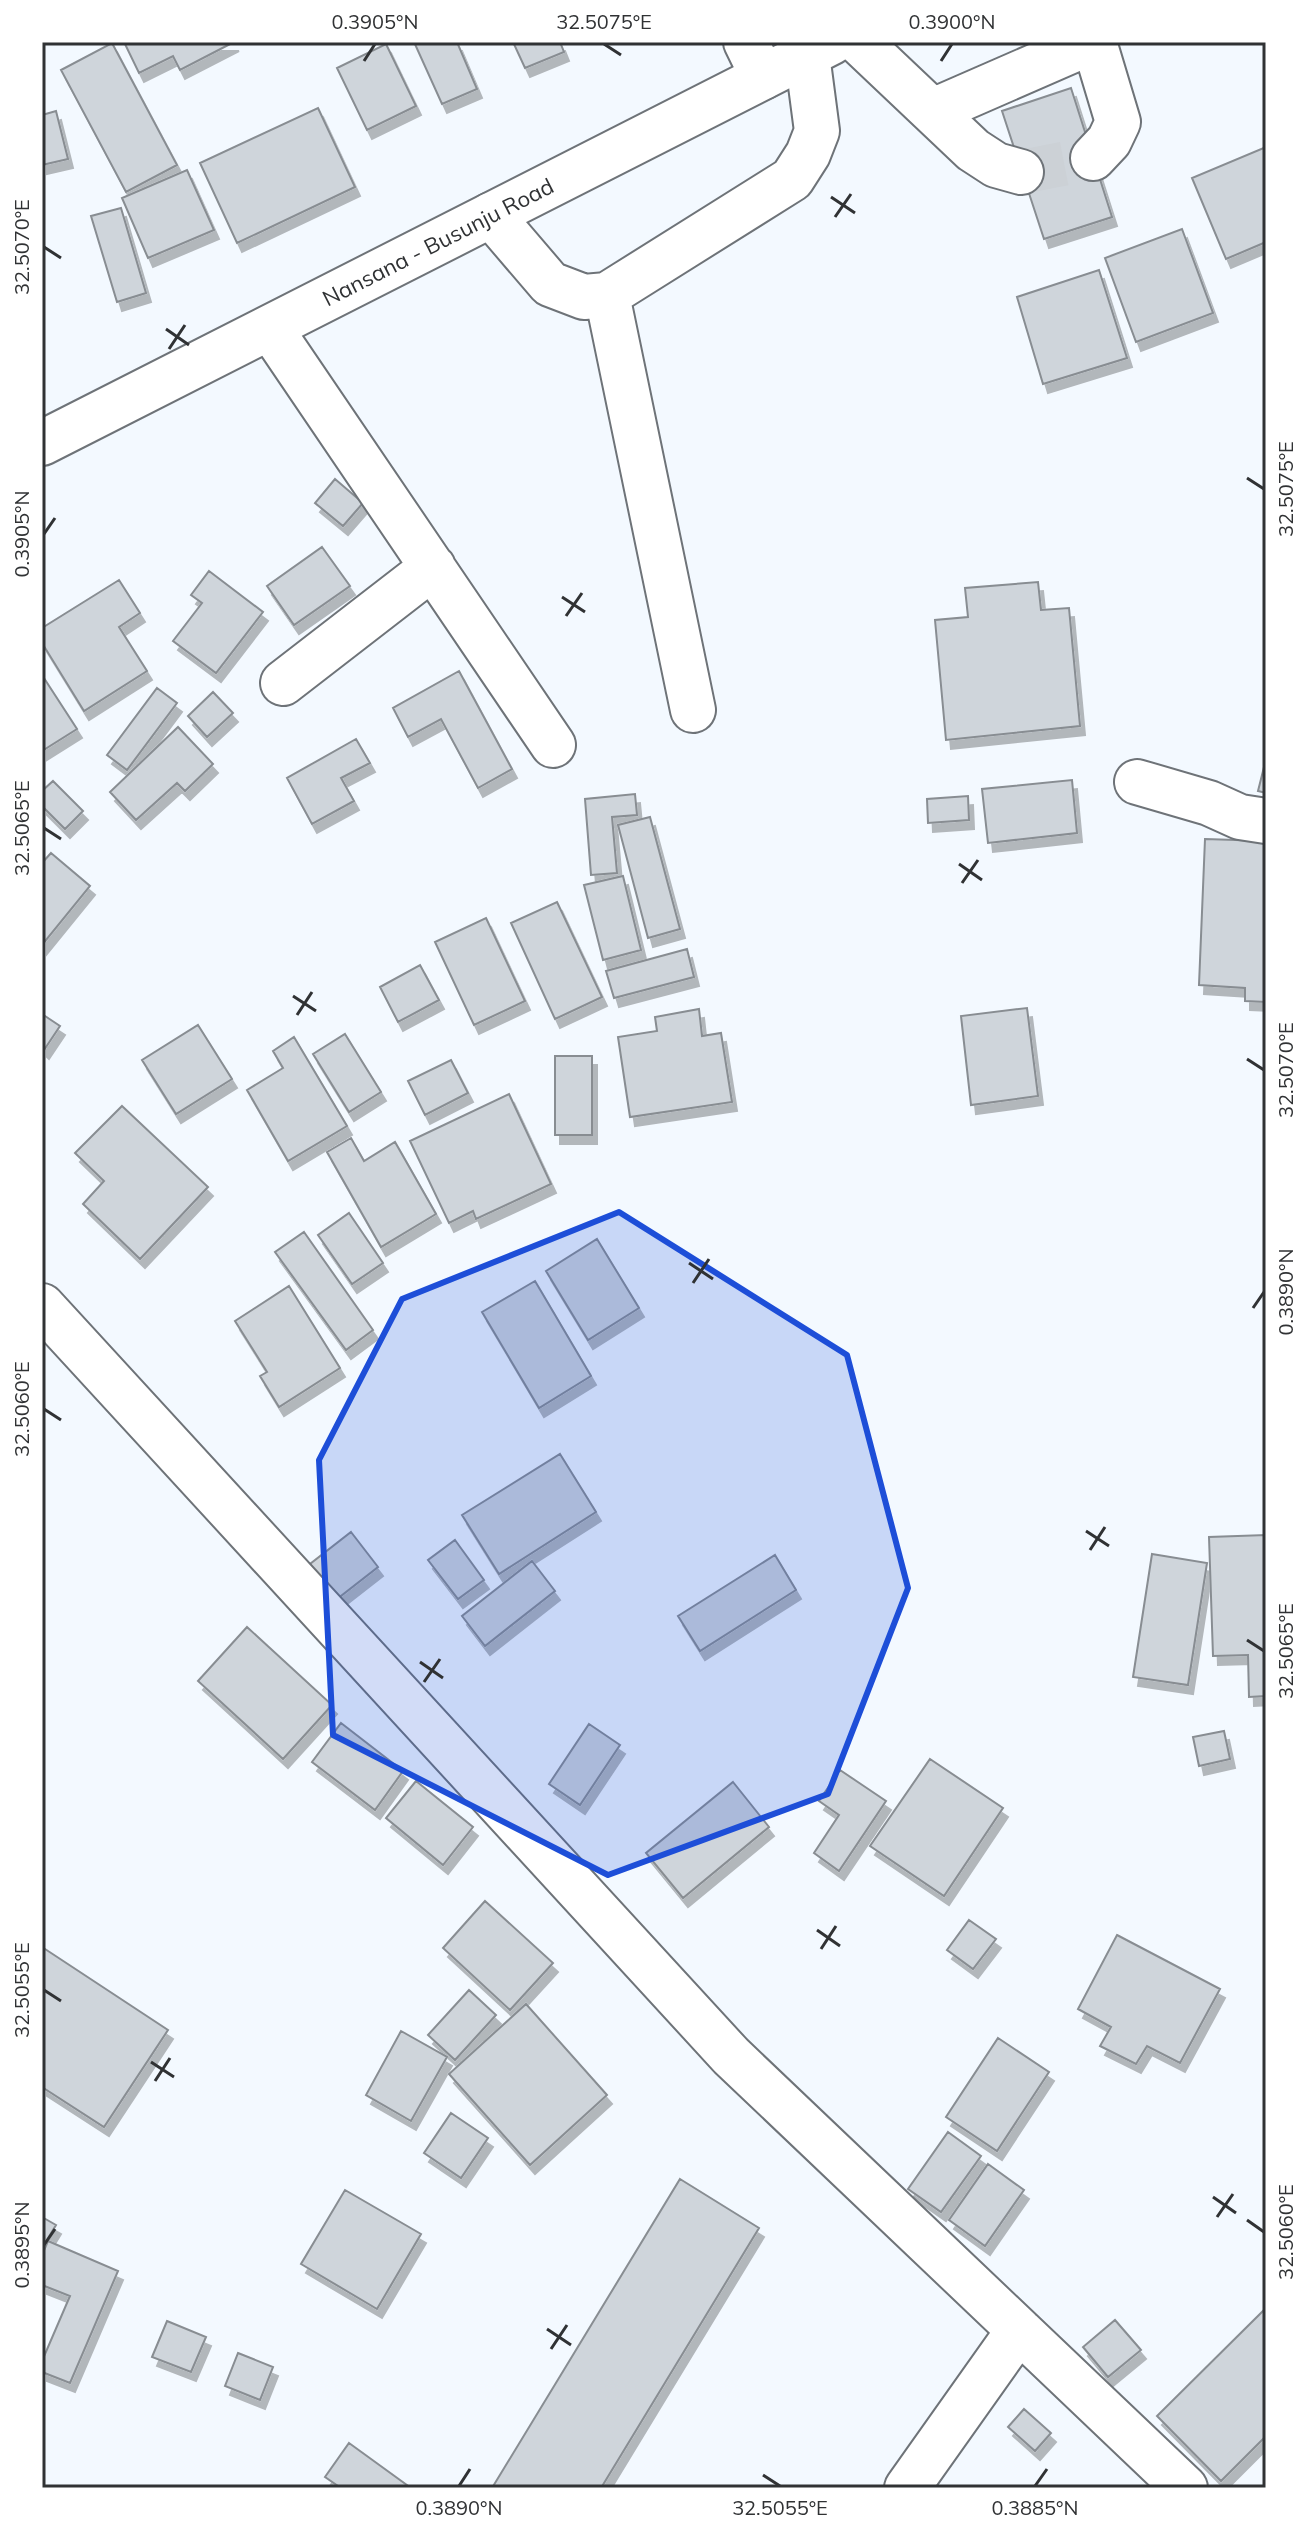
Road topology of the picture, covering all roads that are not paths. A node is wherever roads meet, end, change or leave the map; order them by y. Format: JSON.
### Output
{"nodes":[{"id":1,"x":859,"y":42,"type":"edge"},
{"id":2,"x":1092,"y":42,"type":"edge"},
{"id":3,"x":820,"y":49,"type":"edge"},
{"id":4,"x":755,"y":60,"type":"edge"},
{"id":5,"x":933,"y":111,"type":"junction"},
{"id":6,"x":1093,"y":158,"type":"tunnel mouth"},
{"id":7,"x":1021,"y":172,"type":"tunnel mouth"},
{"id":8,"x":491,"y":215,"type":"junction"},
{"id":9,"x":607,"y":295,"type":"junction"},
{"id":10,"x":270,"y":328,"type":"junction"},
{"id":11,"x":42,"y":443,"type":"edge"},
{"id":12,"x":433,"y":567,"type":"junction"},
{"id":13,"x":283,"y":683,"type":"dead end"},
{"id":14,"x":693,"y":710,"type":"dead end"},
{"id":15,"x":553,"y":745,"type":"dead end"},
{"id":16,"x":1137,"y":782,"type":"dead end"},
{"id":17,"x":1266,"y":821,"type":"edge"},
{"id":18,"x":42,"y":1306,"type":"edge"},
{"id":19,"x":1019,"y":2330,"type":"junction"},
{"id":20,"x":907,"y":2488,"type":"edge"},
{"id":21,"x":1185,"y":2488,"type":"edge"}],
"edges":[{"from":1,"to":5,"type":"street"},
{"from":2,"to":5,"type":"street"},
{"from":2,"to":6,"type":"street"},
{"from":3,"to":4,"type":"street","name":"Nansana - Busunju Road"},
{"from":3,"to":9,"type":"street"},
{"from":4,"to":8,"type":"street","name":"Nansana - Busunju Road"},
{"from":5,"to":7,"type":"street"},
{"from":8,"to":9,"type":"street"},
{"from":8,"to":10,"type":"street","name":"Nansana - Busunju Road"},
{"from":9,"to":14,"type":"street"},
{"from":10,"to":11,"type":"street","name":"Nansana - Busunju Road"},
{"from":10,"to":12,"type":"street"},
{"from":12,"to":13,"type":"street"},
{"from":12,"to":15,"type":"street"},
{"from":16,"to":17,"type":"street"},
{"from":18,"to":19,"type":"street"},
{"from":19,"to":20,"type":"street"},
{"from":19,"to":21,"type":"street"}]}
